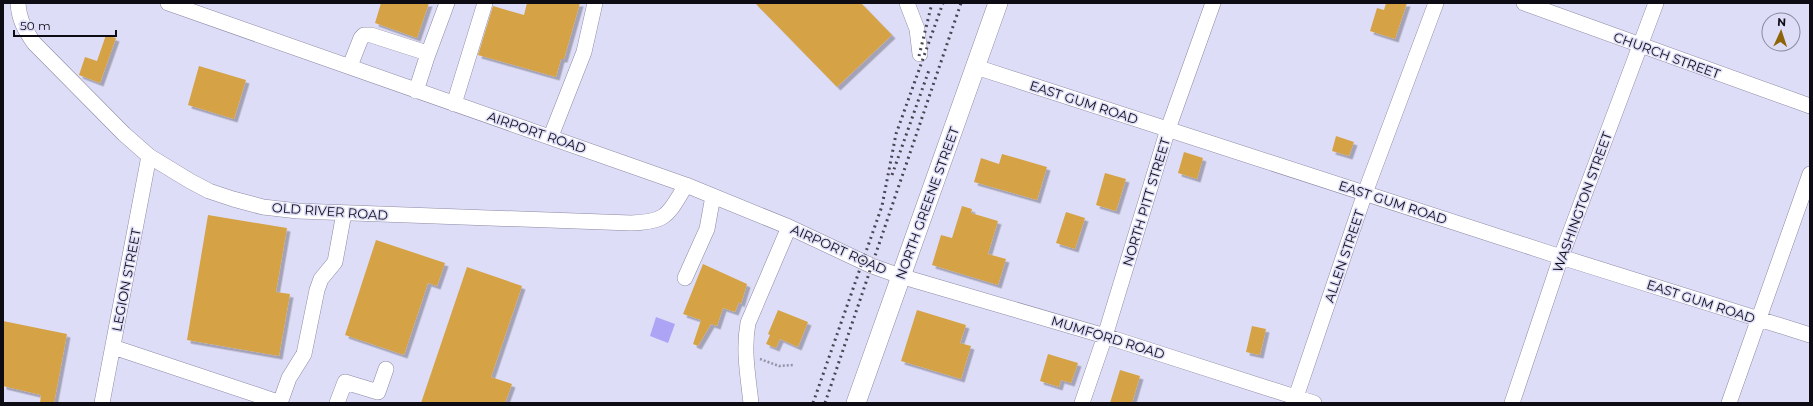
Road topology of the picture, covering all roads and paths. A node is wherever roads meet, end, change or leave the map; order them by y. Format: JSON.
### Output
{"nodes":[{"id":1,"x":18,"y":3,"type":"edge"},
{"id":2,"x":168,"y":3,"type":"edge"},
{"id":3,"x":447,"y":3,"type":"edge"},
{"id":4,"x":485,"y":3,"type":"edge"},
{"id":5,"x":595,"y":3,"type":"edge"},
{"id":6,"x":906,"y":3,"type":"edge"},
{"id":7,"x":998,"y":3,"type":"edge"},
{"id":8,"x":1213,"y":3,"type":"edge"},
{"id":9,"x":1436,"y":3,"type":"edge"},
{"id":10,"x":1524,"y":3,"type":"edge"},
{"id":11,"x":1656,"y":3,"type":"edge"},
{"id":12,"x":1640,"y":46,"type":"junction"},
{"id":13,"x":920,"y":54,"type":"dead end"},
{"id":14,"x":427,"y":57,"type":"junction"},
{"id":15,"x":350,"y":66,"type":"junction"},
{"id":16,"x":976,"y":67,"type":"junction"},
{"id":17,"x":416,"y":90,"type":"junction"},
{"id":18,"x":454,"y":104,"type":"junction"},
{"id":19,"x":1810,"y":106,"type":"edge"},
{"id":20,"x":1168,"y":130,"type":"junction"},
{"id":21,"x":551,"y":136,"type":"junction"},
{"id":22,"x":149,"y":156,"type":"junction"},
{"id":23,"x":1810,"y":174,"type":"edge"},
{"id":24,"x":686,"y":185,"type":"junction"},
{"id":25,"x":1365,"y":193,"type":"junction"},
{"id":26,"x":713,"y":196,"type":"junction"},
{"id":27,"x":344,"y":213,"type":"junction"},
{"id":28,"x":789,"y":227,"type":"junction"},
{"id":29,"x":1561,"y":256,"type":"junction"},
{"id":30,"x":900,"y":276,"type":"junction"},
{"id":31,"x":685,"y":278,"type":"dead end"},
{"id":32,"x":1758,"y":319,"type":"junction"},
{"id":33,"x":1810,"y":335,"type":"edge"},
{"id":34,"x":1105,"y":336,"type":"junction"},
{"id":35,"x":745,"y":343,"type":"junction"},
{"id":36,"x":113,"y":347,"type":"junction"},
{"id":37,"x":794,"y":365,"type":"dead end"},
{"id":38,"x":386,"y":369,"type":"dead end"},
{"id":39,"x":1296,"y":397,"type":"junction"},
{"id":40,"x":379,"y":398,"type":"edge"},
{"id":41,"x":102,"y":403,"type":"edge"},
{"id":42,"x":280,"y":403,"type":"edge"},
{"id":43,"x":337,"y":403,"type":"edge"},
{"id":44,"x":751,"y":403,"type":"edge"},
{"id":45,"x":856,"y":403,"type":"edge"},
{"id":46,"x":1082,"y":403,"type":"edge"},
{"id":47,"x":1314,"y":403,"type":"edge"},
{"id":48,"x":1512,"y":403,"type":"edge"},
{"id":49,"x":1729,"y":403,"type":"edge"}],
"edges":[{"from":1,"to":22,"type":"street","name":"OLD RIVER ROAD"},
{"from":2,"to":15,"type":"street","name":"AIRPORT ROAD"},
{"from":3,"to":14,"type":"street"},
{"from":4,"to":18,"type":"street"},
{"from":5,"to":21,"type":"street"},
{"from":6,"to":13,"type":"street"},
{"from":7,"to":16,"type":"main road","name":"NORTH GREENE STREET"},
{"from":8,"to":20,"type":"street","name":"NORTH PITT STREET"},
{"from":9,"to":25,"type":"street","name":"ALLEN STREET"},
{"from":10,"to":12,"type":"street","name":"CHURCH STREET"},
{"from":11,"to":12,"type":"street","name":"WASHINGTON STREET"},
{"from":12,"to":19,"type":"street","name":"CHURCH STREET"},
{"from":12,"to":29,"type":"street","name":"WASHINGTON STREET"},
{"from":14,"to":15,"type":"street"},
{"from":14,"to":17,"type":"street"},
{"from":15,"to":17,"type":"street","name":"AIRPORT ROAD"},
{"from":16,"to":20,"type":"street","name":"EAST GUM ROAD"},
{"from":16,"to":30,"type":"main road","name":"NORTH GREENE STREET"},
{"from":17,"to":18,"type":"street","name":"AIRPORT ROAD"},
{"from":18,"to":21,"type":"street","name":"AIRPORT ROAD"},
{"from":20,"to":25,"type":"street","name":"EAST GUM ROAD"},
{"from":20,"to":34,"type":"street","name":"NORTH PITT STREET"},
{"from":21,"to":24,"type":"street","name":"AIRPORT ROAD"},
{"from":22,"to":27,"type":"street","name":"OLD RIVER ROAD"},
{"from":22,"to":36,"type":"street","name":"LEGION STREET"},
{"from":23,"to":32,"type":"street"},
{"from":24,"to":26,"type":"street","name":"AIRPORT ROAD"},
{"from":24,"to":27,"type":"street","name":"OLD RIVER ROAD"},
{"from":25,"to":29,"type":"street","name":"EAST GUM ROAD"},
{"from":25,"to":39,"type":"street","name":"ALLEN STREET"},
{"from":26,"to":28,"type":"street","name":"AIRPORT ROAD"},
{"from":26,"to":31,"type":"street"},
{"from":27,"to":42,"type":"street"},
{"from":28,"to":30,"type":"street","name":"AIRPORT ROAD"},
{"from":28,"to":35,"type":"street"},
{"from":29,"to":32,"type":"street","name":"EAST GUM ROAD"},
{"from":29,"to":48,"type":"street","name":"WASHINGTON STREET"},
{"from":30,"to":34,"type":"street","name":"MUMFORD ROAD"},
{"from":30,"to":45,"type":"main road","name":"NORTH GREENE STREET"},
{"from":32,"to":33,"type":"street","name":"EAST GUM ROAD"},
{"from":32,"to":49,"type":"street"},
{"from":34,"to":39,"type":"street","name":"MUMFORD ROAD"},
{"from":34,"to":46,"type":"street","name":"NORTH PITT STREET"},
{"from":35,"to":37,"type":"path"},
{"from":35,"to":44,"type":"street"},
{"from":36,"to":41,"type":"street","name":"LEGION STREET"},
{"from":36,"to":42,"type":"street"},
{"from":38,"to":40,"type":"street"},
{"from":39,"to":47,"type":"street","name":"MUMFORD ROAD"},
{"from":40,"to":43,"type":"street"}]}
